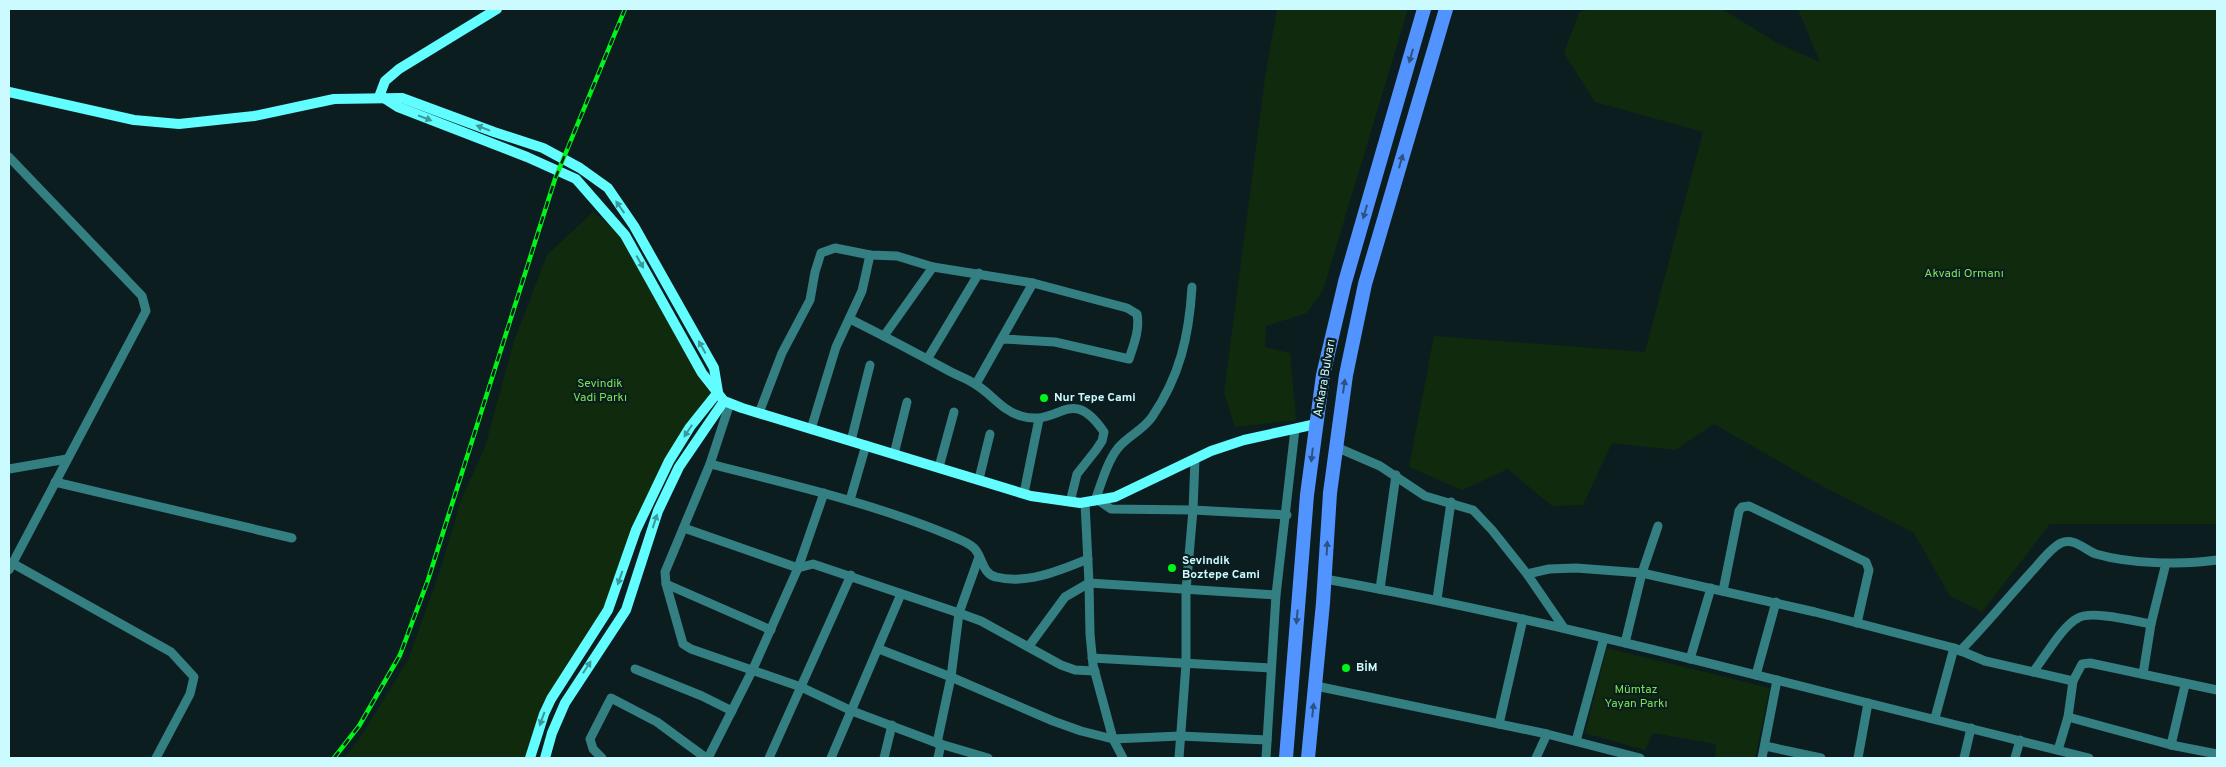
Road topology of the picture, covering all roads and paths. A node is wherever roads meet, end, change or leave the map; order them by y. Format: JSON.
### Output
{"nodes":[{"id":1,"x":497,"y":9,"type":"edge"},
{"id":2,"x":1424,"y":9,"type":"edge"},
{"id":3,"x":1446,"y":9,"type":"edge"},
{"id":4,"x":9,"y":92,"type":"edge"},
{"id":5,"x":381,"y":97,"type":"junction"},
{"id":6,"x":9,"y":157,"type":"edge"},
{"id":7,"x":870,"y":255,"type":"junction"},
{"id":8,"x":932,"y":267,"type":"junction"},
{"id":9,"x":979,"y":274,"type":"junction"},
{"id":10,"x":1033,"y":283,"type":"junction"},
{"id":11,"x":1192,"y":286,"type":"dead end"},
{"id":12,"x":850,"y":319,"type":"junction"},
{"id":13,"x":884,"y":336,"type":"junction"},
{"id":14,"x":1003,"y":339,"type":"junction"},
{"id":15,"x":928,"y":358,"type":"junction"},
{"id":16,"x":870,"y":365,"type":"dead end"},
{"id":17,"x":976,"y":384,"type":"junction"},
{"id":18,"x":718,"y":392,"type":"junction"},
{"id":19,"x":727,"y":402,"type":"junction"},
{"id":20,"x":907,"y":402,"type":"dead end"},
{"id":21,"x":954,"y":412,"type":"dead end"},
{"id":22,"x":759,"y":413,"type":"junction"},
{"id":23,"x":1039,"y":419,"type":"junction"},
{"id":24,"x":1316,"y":424,"type":"junction"},
{"id":25,"x":812,"y":429,"type":"junction"},
{"id":26,"x":1295,"y":429,"type":"junction"},
{"id":27,"x":990,"y":434,"type":"dead end"},
{"id":28,"x":851,"y":441,"type":"junction"},
{"id":29,"x":866,"y":445,"type":"junction"},
{"id":30,"x":1336,"y":447,"type":"junction"},
{"id":31,"x":894,"y":454,"type":"junction"},
{"id":32,"x":67,"y":459,"type":"junction"},
{"id":33,"x":1195,"y":459,"type":"junction"},
{"id":34,"x":710,"y":464,"type":"junction"},
{"id":35,"x":939,"y":467,"type":"junction"},
{"id":36,"x":9,"y":469,"type":"edge"},
{"id":37,"x":1396,"y":475,"type":"junction"},
{"id":38,"x":979,"y":479,"type":"junction"},
{"id":39,"x":55,"y":482,"type":"junction"},
{"id":40,"x":1024,"y":493,"type":"junction"},
{"id":41,"x":824,"y":494,"type":"junction"},
{"id":42,"x":850,"y":500,"type":"junction"},
{"id":43,"x":1092,"y":501,"type":"junction"},
{"id":44,"x":1070,"y":502,"type":"junction"},
{"id":45,"x":1451,"y":502,"type":"junction"},
{"id":46,"x":1193,"y":510,"type":"junction"},
{"id":47,"x":1286,"y":516,"type":"junction"},
{"id":48,"x":1658,"y":526,"type":"dead end"},
{"id":49,"x":684,"y":528,"type":"junction"},
{"id":50,"x":292,"y":538,"type":"dead end"},
{"id":51,"x":979,"y":557,"type":"junction"},
{"id":52,"x":1088,"y":559,"type":"junction"},
{"id":53,"x":2217,"y":560,"type":"edge"},
{"id":54,"x":2166,"y":563,"type":"junction"},
{"id":55,"x":10,"y":565,"type":"edge"},
{"id":56,"x":798,"y":568,"type":"junction"},
{"id":57,"x":1642,"y":573,"type":"junction"},
{"id":58,"x":1527,"y":574,"type":"junction"},
{"id":59,"x":851,"y":575,"type":"junction"},
{"id":60,"x":1325,"y":579,"type":"junction"},
{"id":61,"x":1089,"y":583,"type":"junction"},
{"id":62,"x":666,"y":584,"type":"junction"},
{"id":63,"x":1711,"y":588,"type":"junction"},
{"id":64,"x":1380,"y":589,"type":"junction"},
{"id":65,"x":1186,"y":590,"type":"junction"},
{"id":66,"x":1723,"y":591,"type":"junction"},
{"id":67,"x":900,"y":594,"type":"junction"},
{"id":68,"x":1276,"y":595,"type":"junction"},
{"id":69,"x":1437,"y":599,"type":"junction"},
{"id":70,"x":1776,"y":602,"type":"junction"},
{"id":71,"x":959,"y":613,"type":"junction"},
{"id":72,"x":1523,"y":619,"type":"junction"},
{"id":73,"x":1857,"y":623,"type":"junction"},
{"id":74,"x":2151,"y":624,"type":"junction"},
{"id":75,"x":1564,"y":628,"type":"junction"},
{"id":76,"x":771,"y":630,"type":"junction"},
{"id":77,"x":1604,"y":638,"type":"junction"},
{"id":78,"x":1625,"y":643,"type":"junction"},
{"id":79,"x":1029,"y":646,"type":"junction"},
{"id":80,"x":879,"y":649,"type":"junction"},
{"id":81,"x":1957,"y":649,"type":"junction"},
{"id":82,"x":1092,"y":658,"type":"junction"},
{"id":83,"x":1690,"y":659,"type":"junction"},
{"id":84,"x":1186,"y":664,"type":"junction"},
{"id":85,"x":1271,"y":668,"type":"junction"},
{"id":86,"x":635,"y":669,"type":"dead end"},
{"id":87,"x":753,"y":669,"type":"junction"},
{"id":88,"x":1095,"y":671,"type":"junction"},
{"id":89,"x":2033,"y":672,"type":"junction"},
{"id":90,"x":2143,"y":674,"type":"junction"},
{"id":91,"x":1756,"y":675,"type":"junction"},
{"id":92,"x":951,"y":677,"type":"junction"},
{"id":93,"x":1777,"y":680,"type":"junction"},
{"id":94,"x":2073,"y":681,"type":"junction"},
{"id":95,"x":2185,"y":685,"type":"junction"},
{"id":96,"x":1316,"y":686,"type":"junction"},
{"id":97,"x":801,"y":687,"type":"junction"},
{"id":98,"x":2217,"y":690,"type":"edge"},
{"id":99,"x":1868,"y":703,"type":"junction"},
{"id":100,"x":732,"y":711,"type":"junction"},
{"id":101,"x":852,"y":711,"type":"junction"},
{"id":102,"x":1934,"y":718,"type":"junction"},
{"id":103,"x":2068,"y":718,"type":"junction"},
{"id":104,"x":1499,"y":724,"type":"junction"},
{"id":105,"x":892,"y":725,"type":"junction"},
{"id":106,"x":1971,"y":728,"type":"junction"},
{"id":107,"x":1547,"y":734,"type":"junction"},
{"id":108,"x":1180,"y":736,"type":"junction"},
{"id":109,"x":1113,"y":739,"type":"junction"},
{"id":110,"x":1267,"y":740,"type":"junction"},
{"id":111,"x":2020,"y":740,"type":"junction"},
{"id":112,"x":1576,"y":741,"type":"junction"},
{"id":113,"x":939,"y":743,"type":"junction"},
{"id":114,"x":2171,"y":744,"type":"junction"},
{"id":115,"x":1765,"y":746,"type":"junction"},
{"id":116,"x":2058,"y":750,"type":"junction"},
{"id":117,"x":2217,"y":754,"type":"edge"},
{"id":118,"x":156,"y":758,"type":"edge"},
{"id":119,"x":530,"y":758,"type":"edge"},
{"id":120,"x":545,"y":758,"type":"edge"},
{"id":121,"x":602,"y":758,"type":"edge"},
{"id":122,"x":707,"y":758,"type":"edge"},
{"id":123,"x":769,"y":758,"type":"edge"},
{"id":124,"x":831,"y":758,"type":"edge"},
{"id":125,"x":884,"y":758,"type":"edge"},
{"id":126,"x":938,"y":758,"type":"edge"},
{"id":127,"x":988,"y":758,"type":"edge"},
{"id":128,"x":1123,"y":758,"type":"edge"},
{"id":129,"x":1178,"y":758,"type":"edge"},
{"id":130,"x":1266,"y":758,"type":"edge"},
{"id":131,"x":1286,"y":758,"type":"edge"},
{"id":132,"x":1308,"y":758,"type":"edge"},
{"id":133,"x":1536,"y":758,"type":"edge"},
{"id":134,"x":1640,"y":758,"type":"edge"},
{"id":135,"x":1762,"y":758,"type":"edge"},
{"id":136,"x":1821,"y":758,"type":"edge"},
{"id":137,"x":1858,"y":758,"type":"edge"},
{"id":138,"x":1964,"y":758,"type":"edge"},
{"id":139,"x":2015,"y":758,"type":"edge"},
{"id":140,"x":2089,"y":758,"type":"edge"}],
"edges":[{"from":1,"to":5,"type":"street"},
{"from":2,"to":24,"type":"main road","name":"Ankara Bulvarı","one_way":true},
{"from":30,"to":3,"type":"main road","name":"Ankara Bulvarı","one_way":true},
{"from":4,"to":5,"type":"street"},
{"from":5,"to":18,"type":"street","one_way":true},
{"from":18,"to":5,"type":"street","one_way":true},
{"from":6,"to":32,"type":"street"},
{"from":7,"to":8,"type":"street"},
{"from":7,"to":12,"type":"street"},
{"from":7,"to":22,"type":"street"},
{"from":8,"to":9,"type":"street"},
{"from":8,"to":13,"type":"street"},
{"from":9,"to":10,"type":"street"},
{"from":9,"to":15,"type":"street"},
{"from":10,"to":14,"type":"street"},
{"from":10,"to":14,"type":"street"},
{"from":11,"to":43,"type":"street"},
{"from":12,"to":13,"type":"street"},
{"from":12,"to":25,"type":"street"},
{"from":13,"to":15,"type":"street"},
{"from":14,"to":17,"type":"street"},
{"from":15,"to":17,"type":"street"},
{"from":16,"to":28,"type":"street"},
{"from":17,"to":23,"type":"street"},
{"from":18,"to":19,"type":"street"},
{"from":18,"to":119,"type":"street","one_way":true},
{"from":19,"to":22,"type":"street"},
{"from":19,"to":34,"type":"street"},
{"from":120,"to":19,"type":"street","one_way":true},
{"from":20,"to":31,"type":"street"},
{"from":21,"to":35,"type":"street"},
{"from":22,"to":25,"type":"street"},
{"from":23,"to":40,"type":"street"},
{"from":23,"to":44,"type":"street"},
{"from":24,"to":26,"type":"street"},
{"from":24,"to":131,"type":"main road","name":"Ankara Bulvarı","one_way":true},
{"from":25,"to":28,"type":"street"},
{"from":26,"to":33,"type":"street"},
{"from":26,"to":47,"type":"street"},
{"from":27,"to":38,"type":"street"},
{"from":28,"to":29,"type":"street"},
{"from":29,"to":31,"type":"street"},
{"from":29,"to":42,"type":"street"},
{"from":30,"to":37,"type":"street"},
{"from":60,"to":30,"type":"main road","name":"Ankara Bulvarı","one_way":true},
{"from":31,"to":35,"type":"street"},
{"from":32,"to":36,"type":"street"},
{"from":32,"to":39,"type":"street"},
{"from":33,"to":43,"type":"street"},
{"from":33,"to":46,"type":"street"},
{"from":34,"to":41,"type":"street"},
{"from":34,"to":49,"type":"street"},
{"from":35,"to":38,"type":"street"},
{"from":37,"to":45,"type":"street"},
{"from":37,"to":64,"type":"street"},
{"from":38,"to":40,"type":"street"},
{"from":39,"to":50,"type":"street"},
{"from":39,"to":55,"type":"street"},
{"from":40,"to":44,"type":"street"},
{"from":41,"to":42,"type":"street"},
{"from":41,"to":56,"type":"street"},
{"from":42,"to":51,"type":"street"},
{"from":43,"to":44,"type":"street"},
{"from":43,"to":46,"type":"street"},
{"from":43,"to":52,"type":"street"},
{"from":45,"to":58,"type":"street"},
{"from":45,"to":69,"type":"street"},
{"from":46,"to":47,"type":"street"},
{"from":46,"to":65,"type":"street"},
{"from":47,"to":68,"type":"street"},
{"from":48,"to":57,"type":"street"},
{"from":49,"to":56,"type":"street"},
{"from":49,"to":62,"type":"street"},
{"from":51,"to":52,"type":"street"},
{"from":51,"to":71,"type":"street"},
{"from":52,"to":61,"type":"street"},
{"from":53,"to":54,"type":"street"},
{"from":54,"to":74,"type":"street"},
{"from":54,"to":81,"type":"street"},
{"from":55,"to":118,"type":"street"},
{"from":56,"to":59,"type":"street"},
{"from":56,"to":76,"type":"street"},
{"from":57,"to":58,"type":"street"},
{"from":57,"to":63,"type":"street"},
{"from":57,"to":78,"type":"street"},
{"from":58,"to":75,"type":"street"},
{"from":59,"to":67,"type":"street"},
{"from":59,"to":97,"type":"street"},
{"from":60,"to":64,"type":"street"},
{"from":60,"to":96,"type":"main road","name":"Ankara Bulvarı"},
{"from":61,"to":65,"type":"street"},
{"from":61,"to":79,"type":"street"},
{"from":61,"to":82,"type":"street"},
{"from":62,"to":76,"type":"street"},
{"from":62,"to":87,"type":"street"},
{"from":63,"to":66,"type":"street"},
{"from":63,"to":83,"type":"street"},
{"from":64,"to":69,"type":"street"},
{"from":65,"to":68,"type":"street"},
{"from":65,"to":84,"type":"street"},
{"from":66,"to":70,"type":"street"},
{"from":66,"to":73,"type":"street"},
{"from":67,"to":71,"type":"street"},
{"from":67,"to":80,"type":"street"},
{"from":68,"to":85,"type":"street"},
{"from":69,"to":72,"type":"street"},
{"from":70,"to":73,"type":"street"},
{"from":70,"to":91,"type":"street"},
{"from":71,"to":79,"type":"street"},
{"from":71,"to":92,"type":"street"},
{"from":72,"to":75,"type":"street"},
{"from":72,"to":104,"type":"street"},
{"from":73,"to":81,"type":"street"},
{"from":74,"to":89,"type":"street"},
{"from":74,"to":90,"type":"street"},
{"from":75,"to":77,"type":"street"},
{"from":76,"to":87,"type":"street"},
{"from":77,"to":78,"type":"street"},
{"from":77,"to":112,"type":"street"},
{"from":78,"to":83,"type":"street"},
{"from":79,"to":88,"type":"street"},
{"from":80,"to":92,"type":"street"},
{"from":80,"to":101,"type":"street"},
{"from":81,"to":89,"type":"street"},
{"from":81,"to":102,"type":"street"},
{"from":82,"to":84,"type":"street"},
{"from":82,"to":88,"type":"street"},
{"from":83,"to":91,"type":"street"},
{"from":84,"to":85,"type":"street"},
{"from":84,"to":108,"type":"street"},
{"from":85,"to":110,"type":"street"},
{"from":86,"to":100,"type":"street"},
{"from":87,"to":97,"type":"street"},
{"from":87,"to":100,"type":"street"},
{"from":88,"to":109,"type":"street"},
{"from":89,"to":94,"type":"street"},
{"from":90,"to":94,"type":"street"},
{"from":90,"to":95,"type":"street"},
{"from":91,"to":93,"type":"street"},
{"from":92,"to":109,"type":"street"},
{"from":92,"to":113,"type":"street"},
{"from":93,"to":99,"type":"street"},
{"from":93,"to":115,"type":"street"},
{"from":94,"to":103,"type":"street"},
{"from":95,"to":98,"type":"street"},
{"from":95,"to":114,"type":"street"},
{"from":96,"to":104,"type":"street"},
{"from":132,"to":96,"type":"main road","name":"Ankara Bulvarı","one_way":true},
{"from":97,"to":101,"type":"street"},
{"from":97,"to":123,"type":"street"},
{"from":99,"to":102,"type":"street"},
{"from":99,"to":137,"type":"street"},
{"from":100,"to":122,"type":"street"},
{"from":101,"to":105,"type":"street"},
{"from":101,"to":124,"type":"street"},
{"from":102,"to":106,"type":"street"},
{"from":103,"to":114,"type":"street"},
{"from":103,"to":116,"type":"street"},
{"from":104,"to":107,"type":"street"},
{"from":105,"to":113,"type":"street"},
{"from":105,"to":125,"type":"street"},
{"from":106,"to":111,"type":"street"},
{"from":106,"to":138,"type":"street"},
{"from":107,"to":112,"type":"street"},
{"from":107,"to":133,"type":"street"},
{"from":108,"to":109,"type":"street"},
{"from":108,"to":110,"type":"street"},
{"from":108,"to":129,"type":"street"},
{"from":109,"to":128,"type":"street"},
{"from":110,"to":130,"type":"street"},
{"from":111,"to":116,"type":"street"},
{"from":111,"to":139,"type":"street"},
{"from":112,"to":134,"type":"street"},
{"from":113,"to":126,"type":"street"},
{"from":113,"to":127,"type":"street"},
{"from":114,"to":117,"type":"street"},
{"from":115,"to":135,"type":"street"},
{"from":115,"to":136,"type":"street"},
{"from":116,"to":140,"type":"street"},
{"from":121,"to":122,"type":"street"}]}
